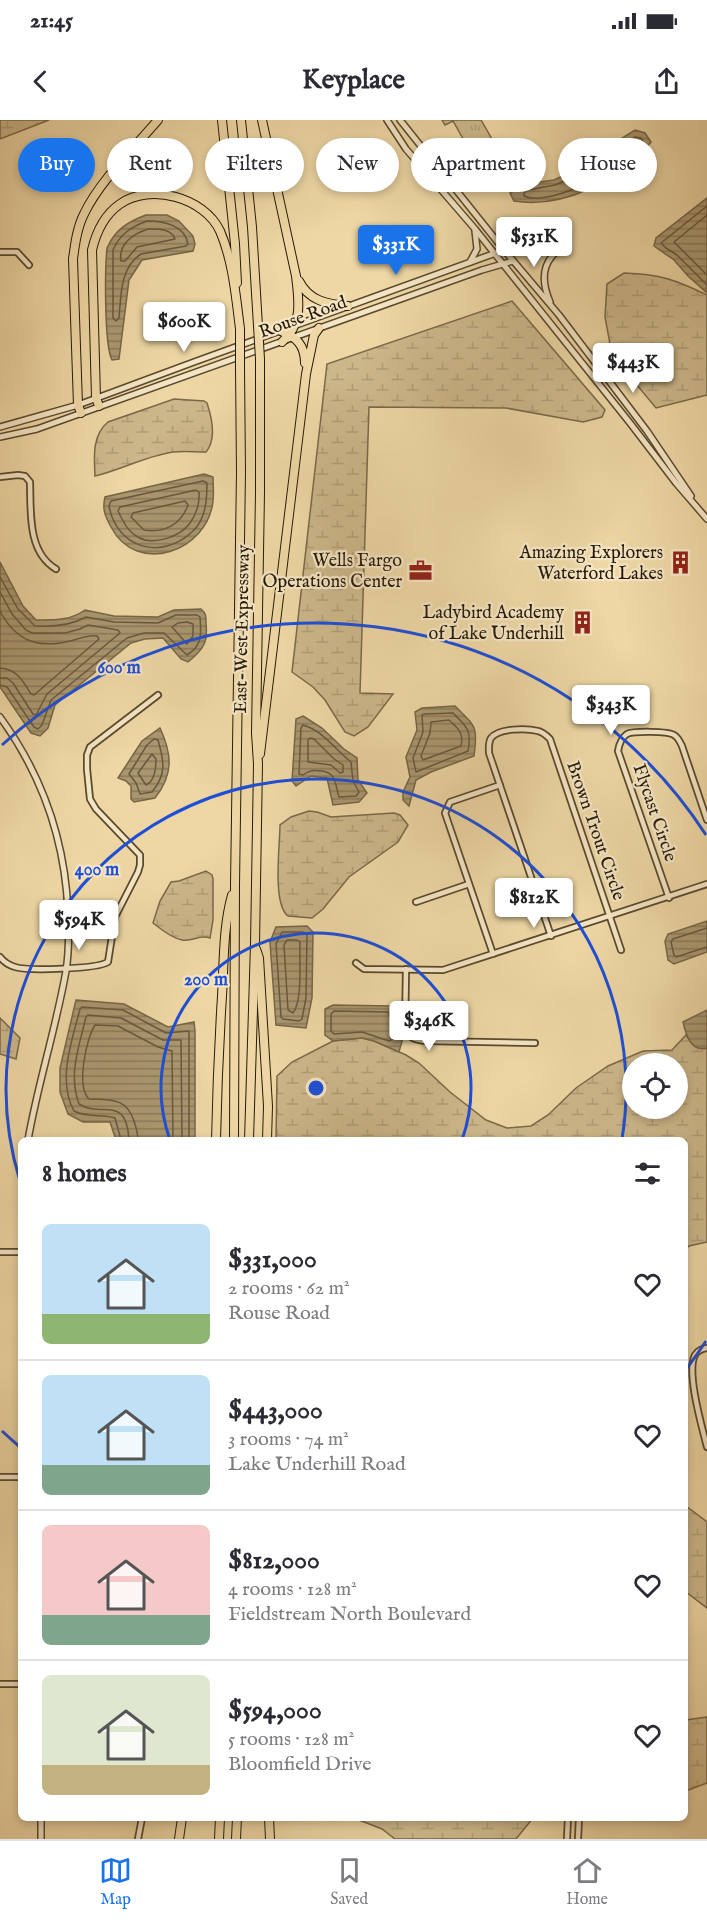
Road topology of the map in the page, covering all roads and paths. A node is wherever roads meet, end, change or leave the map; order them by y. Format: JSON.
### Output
{"nodes":[{"id":1,"x":158,"y":120,"type":"edge"},
{"id":2,"x":222,"y":120,"type":"edge"},
{"id":3,"x":242,"y":120,"type":"edge"},
{"id":4,"x":262,"y":120,"type":"edge"},
{"id":5,"x":387,"y":120,"type":"edge"},
{"id":6,"x":400,"y":120,"type":"edge"},
{"id":7,"x":475,"y":230,"type":"junction"},
{"id":8,"x":561,"y":248,"type":"dead end"},
{"id":9,"x":504,"y":250,"type":"junction"},
{"id":10,"x":0,"y":252,"type":"edge"},
{"id":11,"x":493,"y":254,"type":"junction"},
{"id":12,"x":513,"y":261,"type":"junction"},
{"id":13,"x":469,"y":262,"type":"junction"},
{"id":14,"x":502,"y":264,"type":"junction"},
{"id":15,"x":29,"y":265,"type":"dead end"},
{"id":16,"x":296,"y":276,"type":"junction"},
{"id":17,"x":348,"y":306,"type":"junction"},
{"id":18,"x":552,"y":306,"type":"junction"},
{"id":19,"x":296,"y":326,"type":"junction"},
{"id":20,"x":319,"y":328,"type":"junction"},
{"id":21,"x":240,"y":329,"type":"junction"},
{"id":22,"x":281,"y":331,"type":"junction"},
{"id":23,"x":293,"y":336,"type":"junction"},
{"id":24,"x":282,"y":342,"type":"joint"},
{"id":25,"x":306,"y":374,"type":"junction"},
{"id":26,"x":97,"y":402,"type":"junction"},
{"id":27,"x":80,"y":409,"type":"junction"},
{"id":28,"x":0,"y":427,"type":"edge"},
{"id":29,"x":0,"y":437,"type":"edge"},
{"id":30,"x":0,"y":477,"type":"edge"},
{"id":31,"x":696,"y":505,"type":"junction"},
{"id":32,"x":707,"y":519,"type":"edge"},
{"id":33,"x":56,"y":569,"type":"dead end"},
{"id":34,"x":158,"y":695,"type":"dead end"},
{"id":35,"x":0,"y":717,"type":"edge"},
{"id":36,"x":258,"y":764,"type":"junction"},
{"id":37,"x":500,"y":785,"type":"junction"},
{"id":38,"x":707,"y":820,"type":"edge"},
{"id":39,"x":469,"y":884,"type":"junction"},
{"id":40,"x":707,"y":884,"type":"edge"},
{"id":41,"x":235,"y":885,"type":"junction"},
{"id":42,"x":669,"y":898,"type":"junction"},
{"id":43,"x":416,"y":902,"type":"dead end"},
{"id":44,"x":610,"y":917,"type":"junction"},
{"id":45,"x":551,"y":936,"type":"junction"},
{"id":46,"x":255,"y":944,"type":"junction"},
{"id":47,"x":621,"y":950,"type":"dead end"},
{"id":48,"x":493,"y":954,"type":"junction"},
{"id":49,"x":0,"y":957,"type":"edge"},
{"id":50,"x":356,"y":963,"type":"dead end"},
{"id":51,"x":66,"y":968,"type":"junction"},
{"id":52,"x":406,"y":969,"type":"junction"},
{"id":53,"x":536,"y":1043,"type":"dead end"},
{"id":54,"x":29,"y":1137,"type":"edge"},
{"id":55,"x":216,"y":1137,"type":"edge"},
{"id":56,"x":234,"y":1137,"type":"edge"},
{"id":57,"x":249,"y":1137,"type":"edge"},
{"id":58,"x":267,"y":1137,"type":"edge"},
{"id":59,"x":0,"y":1252,"type":"edge"},
{"id":60,"x":18,"y":1252,"type":"edge"},
{"id":61,"x":707,"y":1348,"type":"edge"},
{"id":62,"x":688,"y":1397,"type":"edge"},
{"id":63,"x":694,"y":1397,"type":"junction"},
{"id":64,"x":707,"y":1447,"type":"edge"},
{"id":65,"x":0,"y":1477,"type":"edge"},
{"id":66,"x":18,"y":1477,"type":"edge"},
{"id":67,"x":0,"y":1684,"type":"edge"},
{"id":68,"x":18,"y":1684,"type":"edge"},
{"id":69,"x":41,"y":1821,"type":"edge"},
{"id":70,"x":141,"y":1821,"type":"edge"},
{"id":71,"x":182,"y":1821,"type":"edge"},
{"id":72,"x":220,"y":1821,"type":"edge"},
{"id":73,"x":237,"y":1821,"type":"edge"},
{"id":74,"x":269,"y":1821,"type":"edge"},
{"id":75,"x":568,"y":1821,"type":"edge"},
{"id":76,"x":579,"y":1821,"type":"edge"},
{"id":77,"x":41,"y":1839,"type":"edge"},
{"id":78,"x":138,"y":1839,"type":"edge"},
{"id":79,"x":179,"y":1839,"type":"edge"},
{"id":80,"x":219,"y":1839,"type":"edge"},
{"id":81,"x":236,"y":1839,"type":"edge"},
{"id":82,"x":270,"y":1839,"type":"edge"},
{"id":83,"x":567,"y":1839,"type":"edge"},
{"id":84,"x":578,"y":1839,"type":"edge"}],
"edges":[{"from":1,"to":27,"type":"highway"},
{"from":2,"to":21,"type":"highway","name":"East-West Expressway"},
{"from":3,"to":36,"type":"highway","name":"East-West Expressway","bridge":true},
{"from":4,"to":16,"type":"highway"},
{"from":5,"to":7,"type":"street"},
{"from":6,"to":9,"type":"street"},
{"from":7,"to":11,"type":"street"},
{"from":7,"to":13,"type":"street"},
{"from":8,"to":18,"type":"street"},
{"from":9,"to":11,"type":"street","name":"Rouse Road"},
{"from":9,"to":12,"type":"street"},
{"from":10,"to":15,"type":"street"},
{"from":11,"to":13,"type":"street","name":"Rouse Road"},
{"from":11,"to":14,"type":"street"},
{"from":12,"to":14,"type":"street","name":"Rouse Road"},
{"from":12,"to":18,"type":"street"},
{"from":13,"to":17,"type":"street","name":"Rouse Road"},
{"from":14,"to":20,"type":"street","name":"Rouse Road"},
{"from":14,"to":31,"type":"street"},
{"from":16,"to":17,"type":"highway"},
{"from":16,"to":19,"type":"highway"},
{"from":17,"to":19,"type":"street","name":"Rouse Road"},
{"from":18,"to":31,"type":"street"},
{"from":19,"to":22,"type":"street","name":"Rouse Road"},
{"from":19,"to":23,"type":"highway"},
{"from":20,"to":23,"type":"street","name":"Rouse Road"},
{"from":20,"to":25,"type":"highway"},
{"from":21,"to":26,"type":"highway"},
{"from":21,"to":41,"type":"highway","name":"East-West Expressway","bridge":true},
{"from":22,"to":23,"type":"highway"},
{"from":22,"to":26,"type":"street","name":"Rouse Road"},
{"from":23,"to":24,"type":"highway"},
{"from":23,"to":25,"type":"highway"},
{"from":24,"to":26,"type":"street","name":"Rouse Road"},
{"from":25,"to":36,"type":"highway"},
{"from":26,"to":27,"type":"street","name":"Rouse Road"},
{"from":27,"to":28,"type":"street","name":"Rouse Road"},
{"from":27,"to":29,"type":"street","name":"Rouse Road"},
{"from":30,"to":33,"type":"street"},
{"from":31,"to":32,"type":"street"},
{"from":34,"to":51,"type":"street"},
{"from":35,"to":51,"type":"street"},
{"from":36,"to":46,"type":"highway","name":"East-West Expressway"},
{"from":37,"to":39,"type":"street"},
{"from":37,"to":44,"type":"street","name":"Brown Trout Circle"},
{"from":37,"to":45,"type":"street","name":"Brown Trout Circle"},
{"from":38,"to":42,"type":"street","name":"Flycast Circle"},
{"from":39,"to":43,"type":"street"},
{"from":39,"to":48,"type":"street"},
{"from":40,"to":42,"type":"street"},
{"from":41,"to":55,"type":"highway"},
{"from":41,"to":56,"type":"highway","name":"East-West Expressway"},
{"from":42,"to":44,"type":"street"},
{"from":44,"to":45,"type":"street"},
{"from":44,"to":47,"type":"street"},
{"from":45,"to":48,"type":"street"},
{"from":46,"to":57,"type":"highway","name":"East-West Expressway"},
{"from":46,"to":58,"type":"highway"},
{"from":48,"to":52,"type":"street"},
{"from":49,"to":51,"type":"street"},
{"from":50,"to":52,"type":"street"},
{"from":51,"to":54,"type":"street"},
{"from":52,"to":53,"type":"street"},
{"from":59,"to":60,"type":"street"},
{"from":61,"to":63,"type":"street"},
{"from":62,"to":63,"type":"street"},
{"from":63,"to":64,"type":"street"},
{"from":65,"to":66,"type":"street"},
{"from":67,"to":68,"type":"street"},
{"from":69,"to":77,"type":"street"},
{"from":70,"to":78,"type":"street"},
{"from":71,"to":79,"type":"highway"},
{"from":72,"to":80,"type":"highway"},
{"from":73,"to":81,"type":"highway"},
{"from":74,"to":82,"type":"highway"},
{"from":75,"to":83,"type":"street"},
{"from":76,"to":84,"type":"street"}]}
